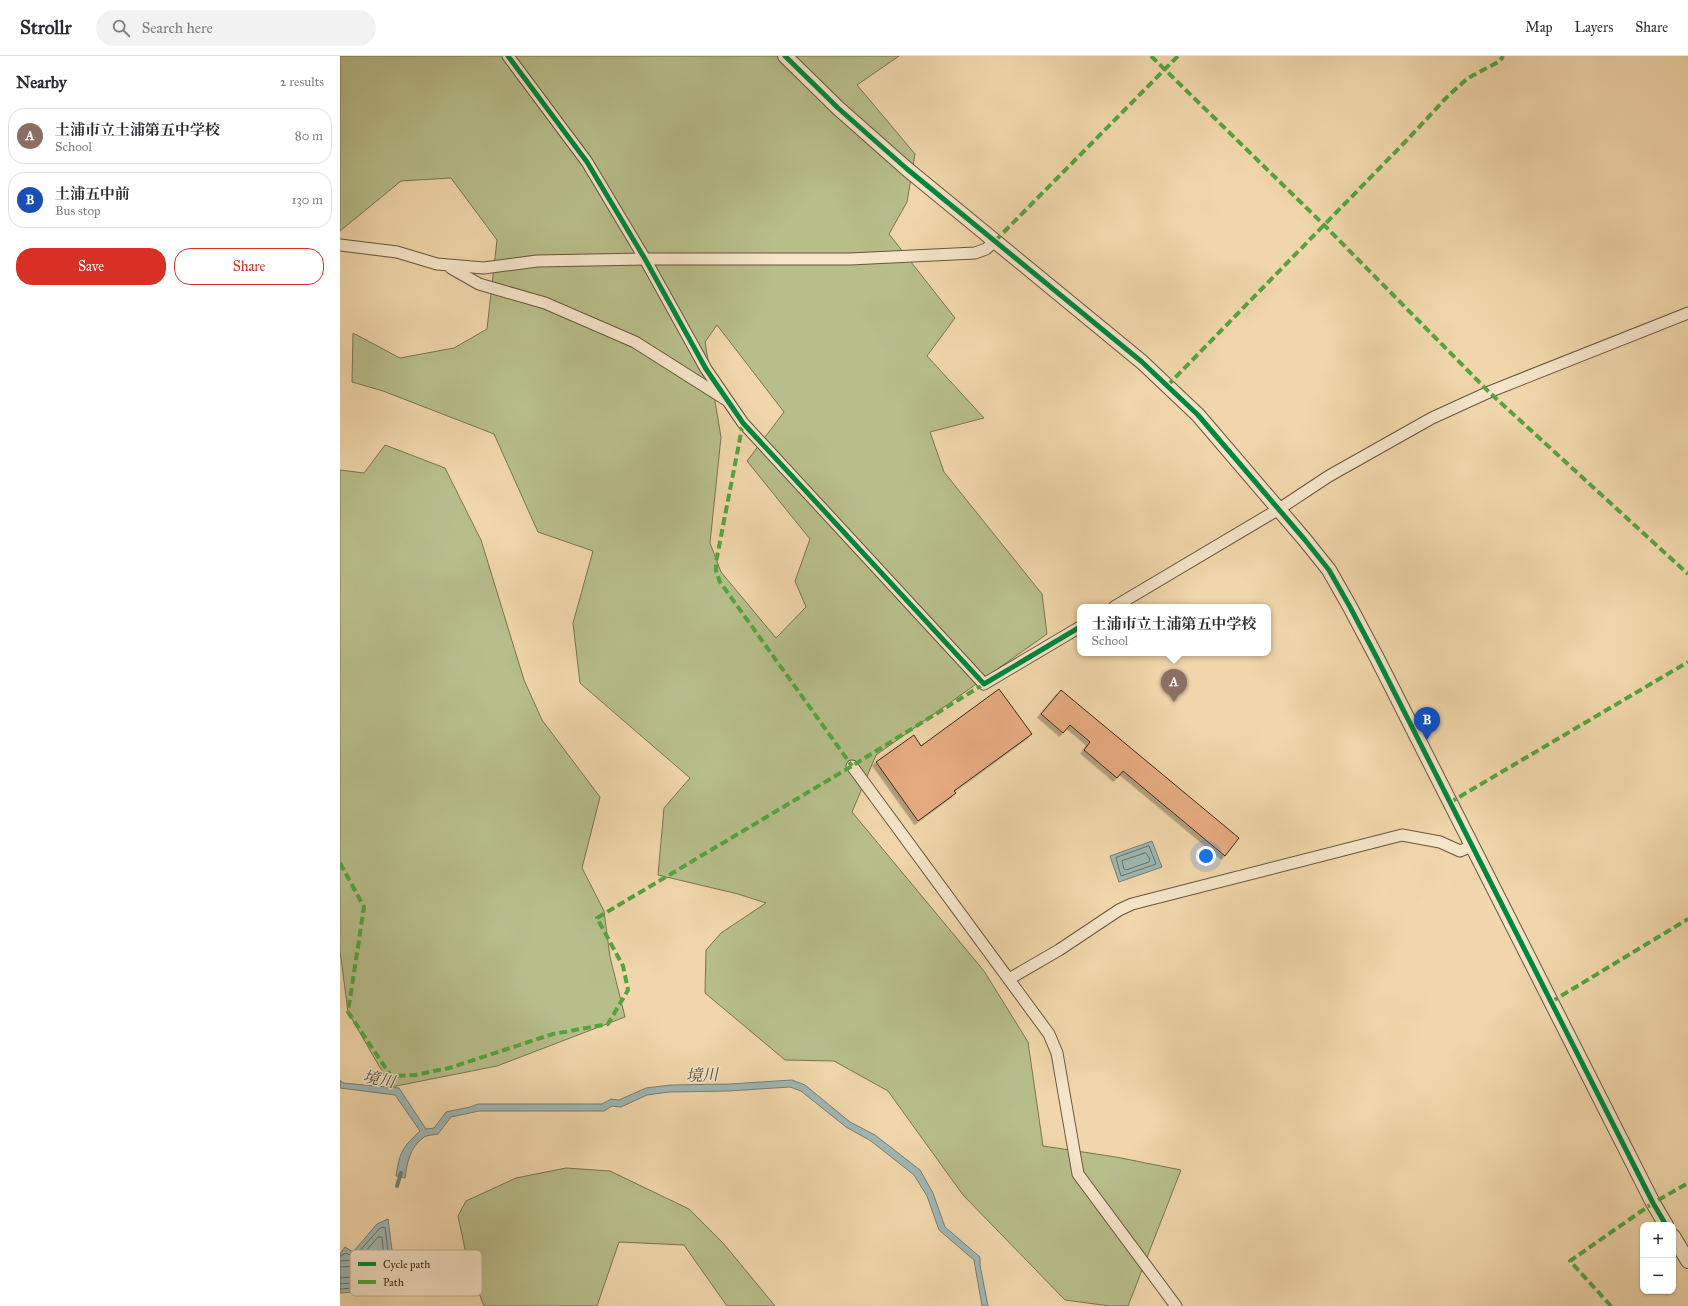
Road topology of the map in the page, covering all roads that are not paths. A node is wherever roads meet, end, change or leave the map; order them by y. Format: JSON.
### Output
{"nodes":[{"id":1,"x":508,"y":56,"type":"edge"},
{"id":2,"x":785,"y":56,"type":"edge"},
{"id":3,"x":995,"y":241,"type":"junction"},
{"id":4,"x":340,"y":245,"type":"edge"},
{"id":5,"x":645,"y":259,"type":"junction"},
{"id":6,"x":447,"y":266,"type":"junction"},
{"id":7,"x":1688,"y":313,"type":"edge"},
{"id":8,"x":729,"y":401,"type":"junction"},
{"id":9,"x":1279,"y":509,"type":"junction"},
{"id":10,"x":1119,"y":604,"type":"edge"},
{"id":11,"x":1077,"y":629,"type":"edge"},
{"id":12,"x":852,"y":766,"type":"dead end"},
{"id":13,"x":1472,"y":846,"type":"junction"},
{"id":14,"x":1009,"y":979,"type":"junction"},
{"id":15,"x":1664,"y":1222,"type":"edge"},
{"id":16,"x":1676,"y":1241,"type":"edge"},
{"id":17,"x":1688,"y":1261,"type":"edge"},
{"id":18,"x":1176,"y":1306,"type":"edge"}],
"edges":[{"from":1,"to":5,"type":"street"},
{"from":2,"to":3,"type":"street"},
{"from":3,"to":5,"type":"street"},
{"from":3,"to":9,"type":"street"},
{"from":4,"to":6,"type":"street"},
{"from":5,"to":6,"type":"street"},
{"from":5,"to":8,"type":"street"},
{"from":6,"to":8,"type":"street"},
{"from":7,"to":9,"type":"street"},
{"from":8,"to":11,"type":"street"},
{"from":9,"to":10,"type":"street"},
{"from":9,"to":13,"type":"street"},
{"from":12,"to":14,"type":"street"},
{"from":13,"to":14,"type":"street"},
{"from":13,"to":15,"type":"street"},
{"from":14,"to":18,"type":"street"},
{"from":16,"to":17,"type":"street"}]}
